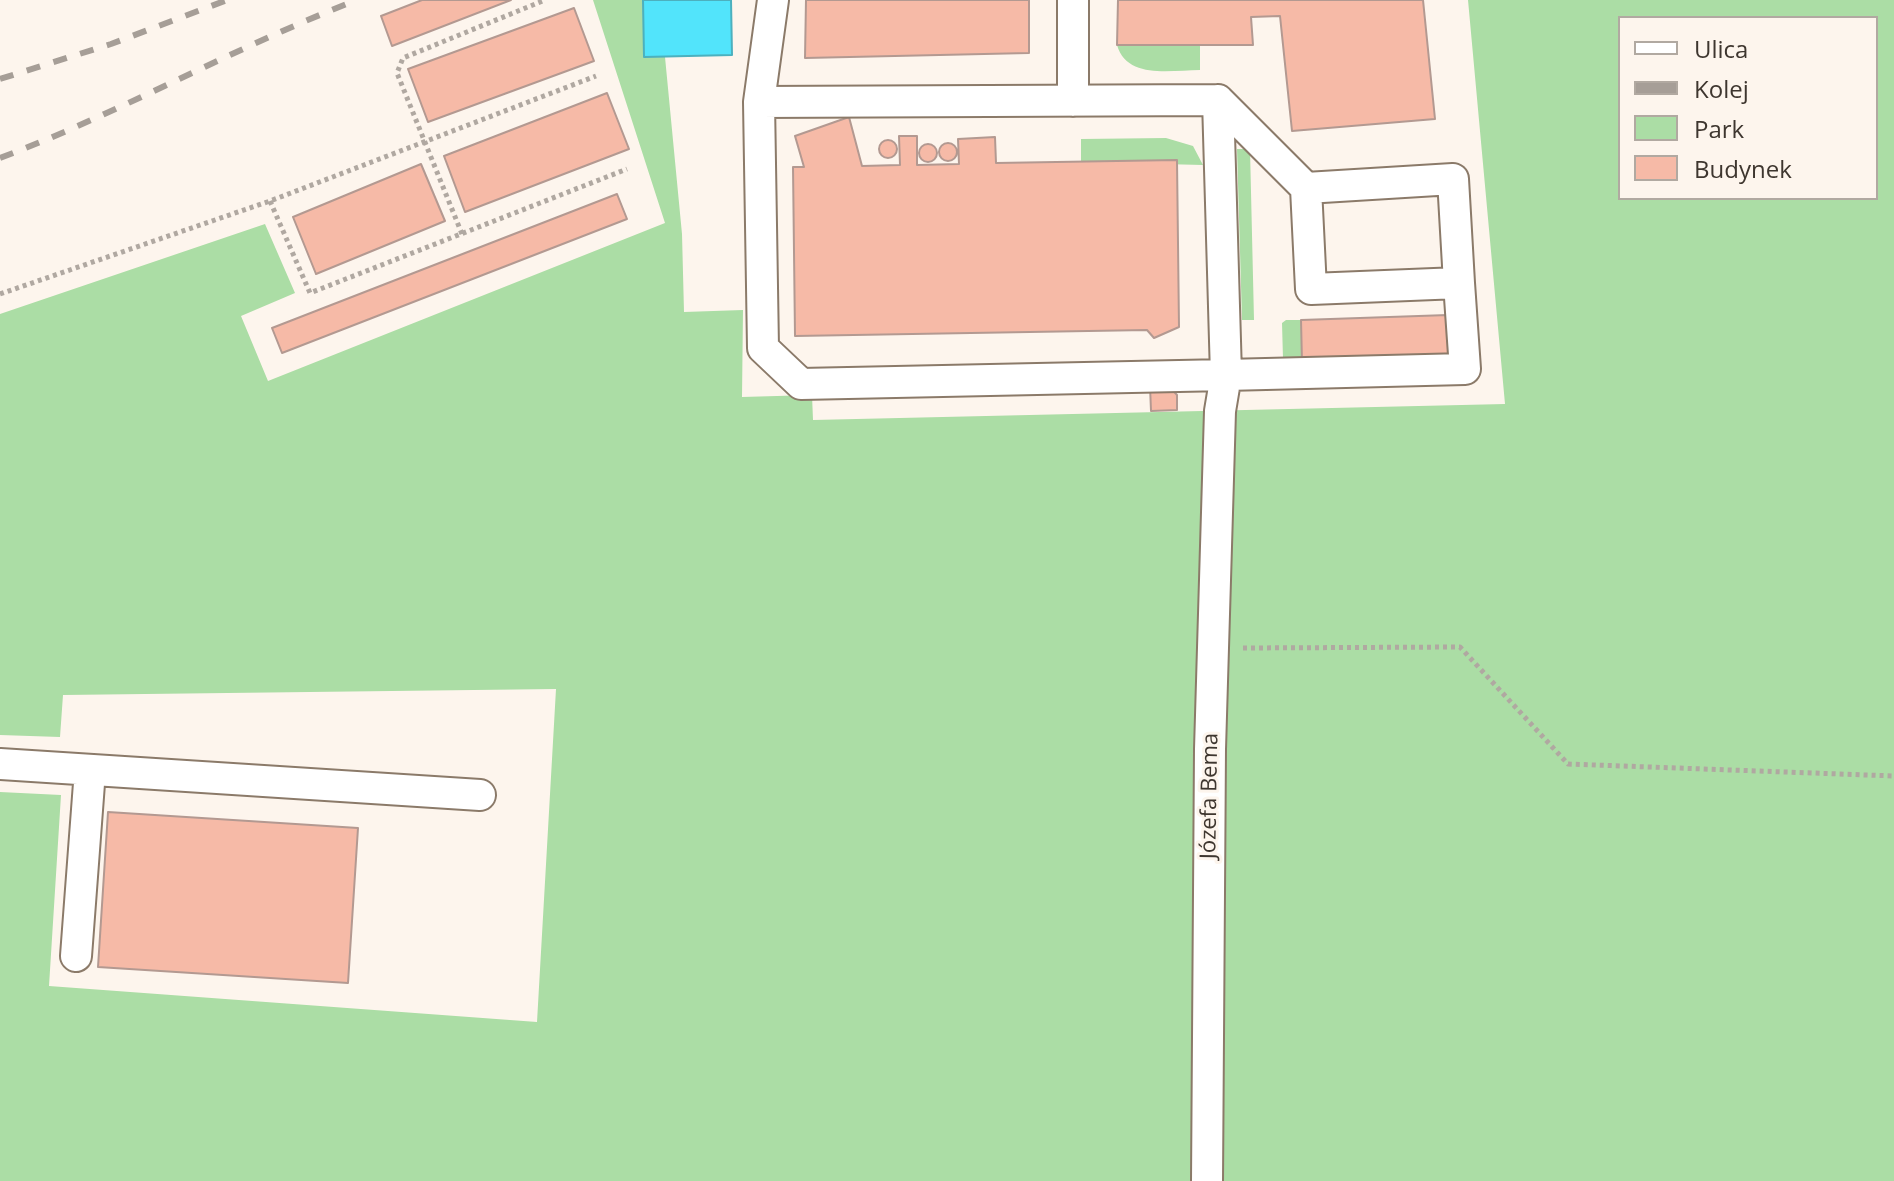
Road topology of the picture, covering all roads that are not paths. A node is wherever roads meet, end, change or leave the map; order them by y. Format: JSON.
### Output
{"nodes":[{"id":1,"x":773,"y":0,"type":"edge"},
{"id":2,"x":1073,"y":0,"type":"edge"},
{"id":3,"x":1218,"y":100,"type":"junction"},
{"id":4,"x":1073,"y":101,"type":"junction"},
{"id":5,"x":759,"y":102,"type":"junction"},
{"id":6,"x":1306,"y":188,"type":"junction"},
{"id":7,"x":1459,"y":283,"type":"junction"},
{"id":8,"x":1226,"y":375,"type":"junction"},
{"id":9,"x":0,"y":764,"type":"edge"},
{"id":10,"x":90,"y":770,"type":"junction"},
{"id":11,"x":480,"y":795,"type":"dead end"},
{"id":12,"x":76,"y":956,"type":"dead end"},
{"id":13,"x":1207,"y":1181,"type":"edge"}],
"edges":[{"from":1,"to":5,"type":"street"},
{"from":2,"to":4,"type":"street"},
{"from":3,"to":4,"type":"street"},
{"from":3,"to":6,"type":"street"},
{"from":3,"to":8,"type":"street","name":"Józefa Bema"},
{"from":4,"to":5,"type":"street"},
{"from":5,"to":8,"type":"street"},
{"from":6,"to":7,"type":"street"},
{"from":6,"to":7,"type":"street"},
{"from":7,"to":8,"type":"street"},
{"from":8,"to":13,"type":"street","name":"Józefa Bema"},
{"from":9,"to":10,"type":"street"},
{"from":10,"to":11,"type":"street"},
{"from":10,"to":12,"type":"street"}]}
